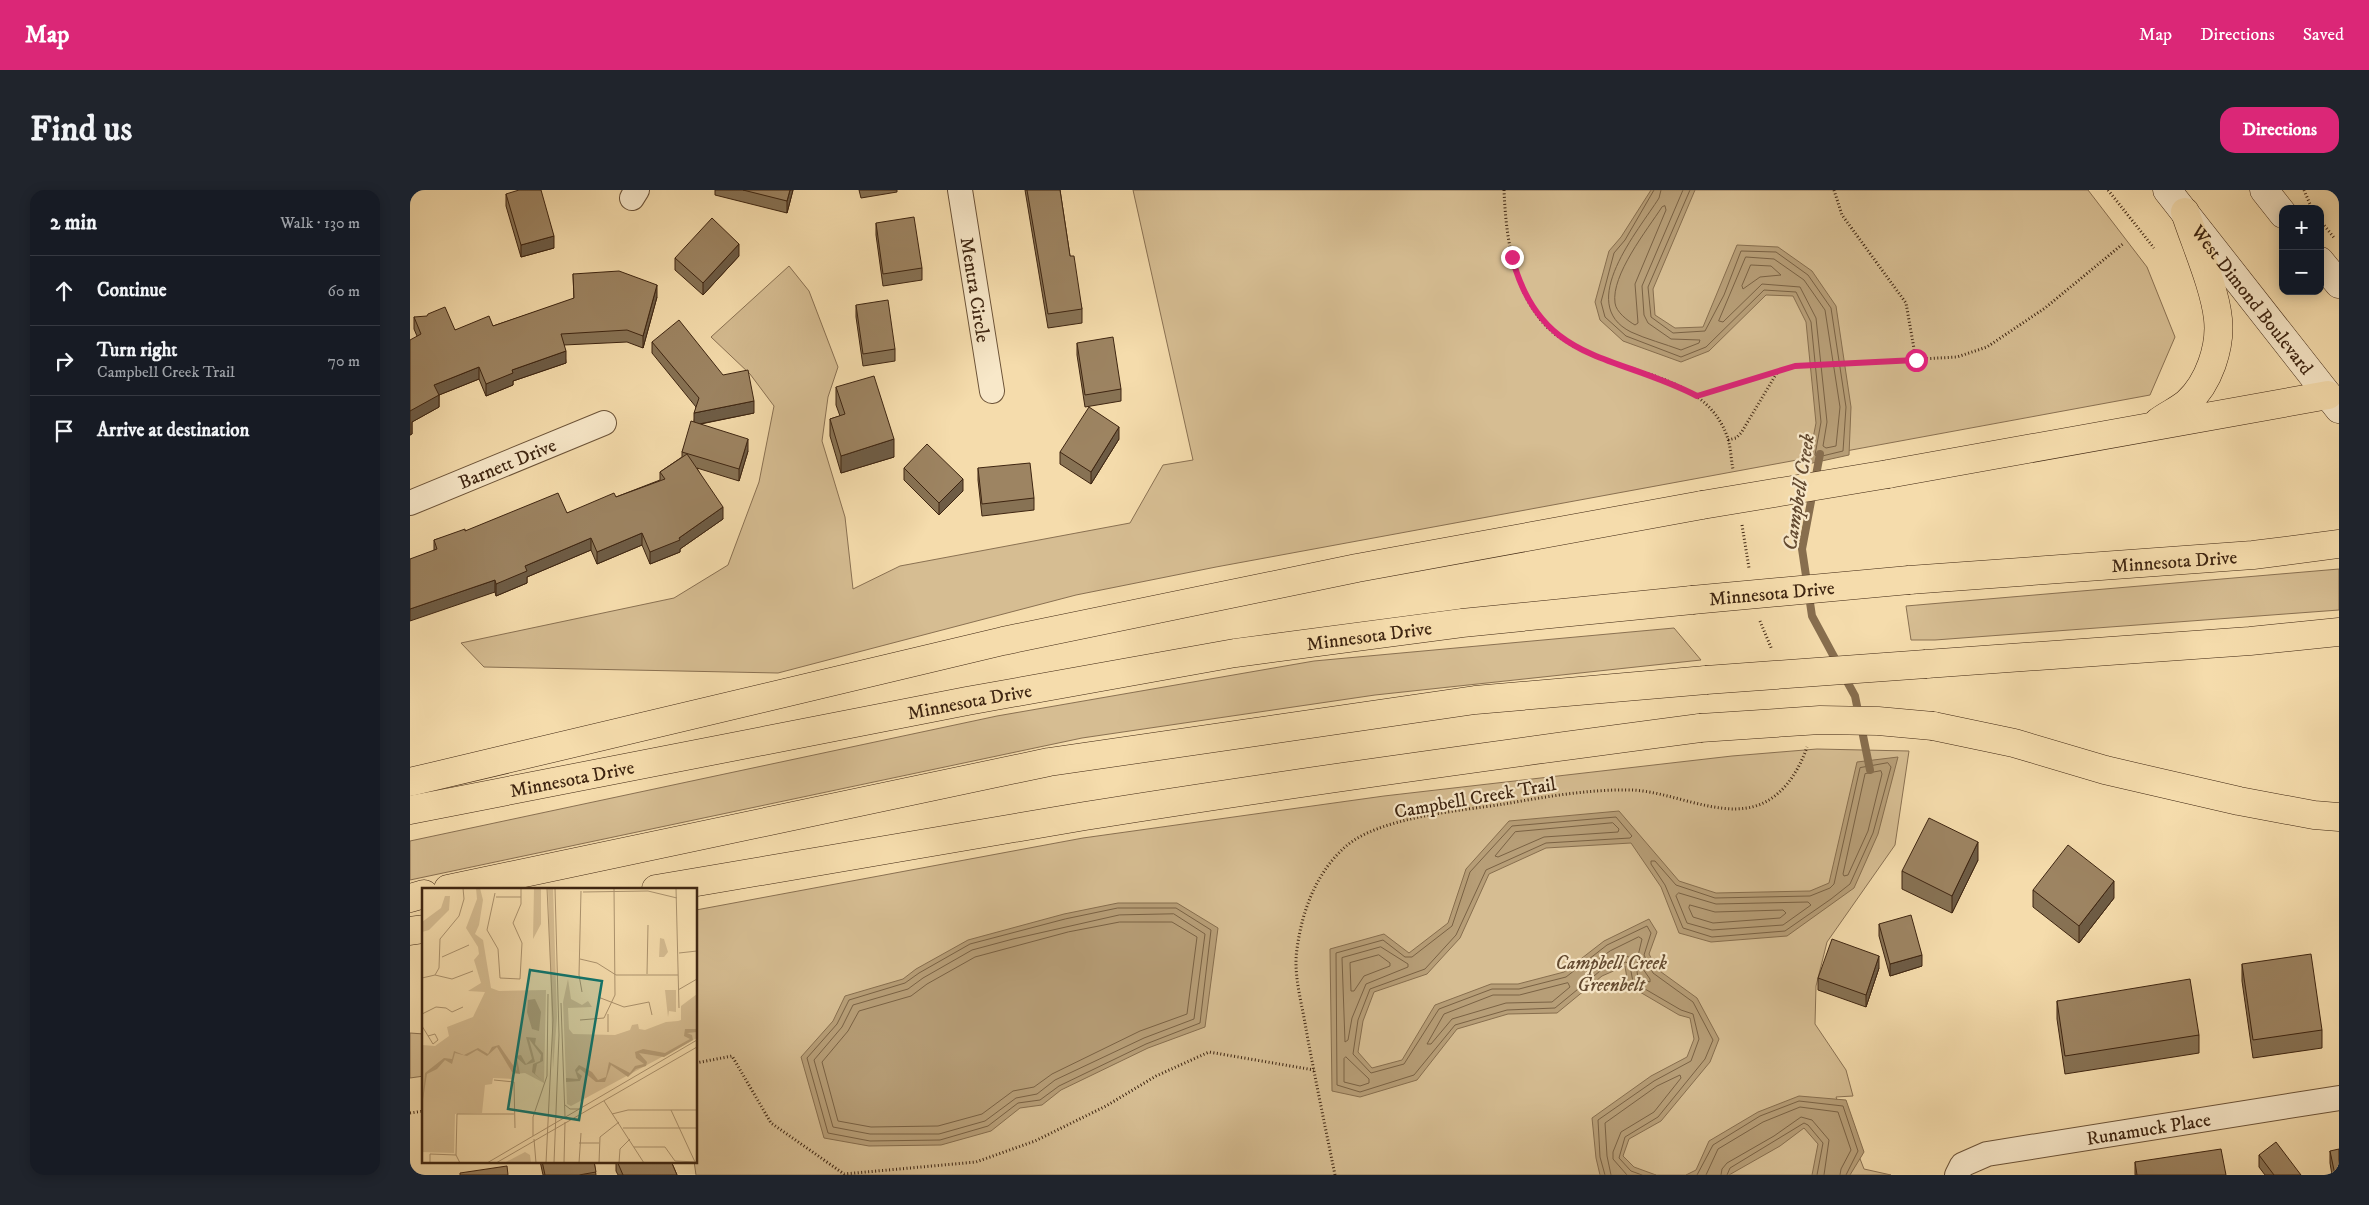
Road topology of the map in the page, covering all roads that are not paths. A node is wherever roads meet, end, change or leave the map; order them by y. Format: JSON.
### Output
{"nodes":[{"id":1,"x":960,"y":190,"type":"edge"},
{"id":2,"x":2167,"y":190,"type":"edge"},
{"id":3,"x":2264,"y":190,"type":"edge"},
{"id":4,"x":2279,"y":209,"type":"edge"},
{"id":5,"x":2185,"y":212,"type":"junction"},
{"id":6,"x":2324,"y":266,"type":"edge"},
{"id":7,"x":2339,"y":284,"type":"edge"},
{"id":8,"x":992,"y":391,"type":"dead end"},
{"id":9,"x":2335,"y":399,"type":"edge"},
{"id":10,"x":604,"y":423,"type":"dead end"},
{"id":11,"x":2151,"y":426,"type":"junction"},
{"id":12,"x":410,"y":503,"type":"edge"},
{"id":13,"x":2339,"y":544,"type":"edge"},
{"id":14,"x":2339,"y":632,"type":"edge"},
{"id":15,"x":410,"y":782,"type":"edge"},
{"id":16,"x":410,"y":810,"type":"edge"},
{"id":17,"x":2339,"y":817,"type":"edge"},
{"id":18,"x":453,"y":888,"type":"edge"},
{"id":19,"x":662,"y":888,"type":"edge"},
{"id":20,"x":2339,"y":1098,"type":"edge"},
{"id":21,"x":1959,"y":1170,"type":"edge"}],
"edges":[{"from":1,"to":8,"type":"street","name":"Mentra Circle"},
{"from":2,"to":5,"type":"main road","name":"West Dimond Boulevard"},
{"from":3,"to":4,"type":"main road"},
{"from":5,"to":9,"type":"main road","name":"West Dimond Boulevard"},
{"from":5,"to":11,"type":"highway"},
{"from":6,"to":7,"type":"main road"},
{"from":9,"to":11,"type":"highway"},
{"from":10,"to":12,"type":"street","name":"Barnett Drive"},
{"from":11,"to":15,"type":"highway","bridge":true},
{"from":13,"to":16,"type":"highway","name":"Minnesota Drive","bridge":true},
{"from":14,"to":18,"type":"highway","bridge":true},
{"from":17,"to":19,"type":"highway","bridge":true},
{"from":20,"to":21,"type":"street","name":"Runamuck Place"}]}
